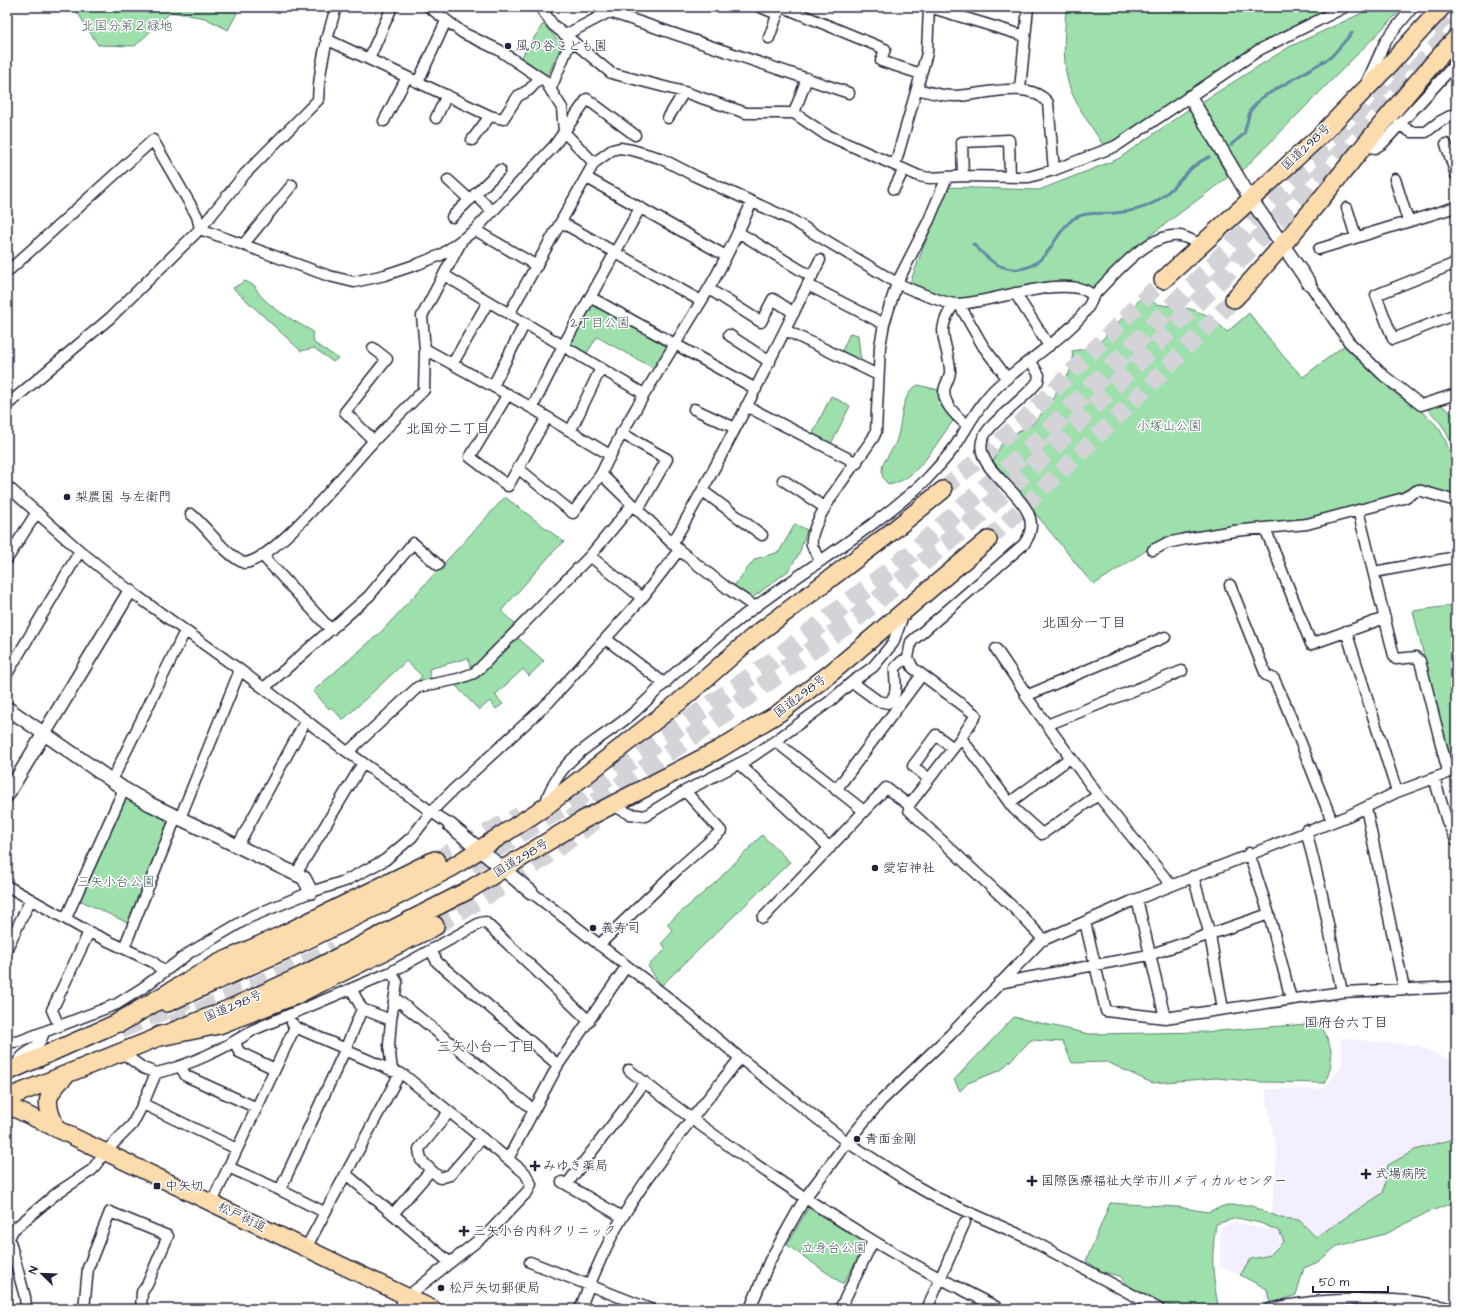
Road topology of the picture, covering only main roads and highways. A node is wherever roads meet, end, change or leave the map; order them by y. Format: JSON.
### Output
{"nodes":[{"id":1,"x":1442,"y":7,"type":"edge"},
{"id":2,"x":1456,"y":38,"type":"edge"},
{"id":3,"x":1162,"y":280,"type":"tunnel mouth"},
{"id":4,"x":1234,"y":299,"type":"tunnel mouth"},
{"id":5,"x":943,"y":490,"type":"tunnel mouth"},
{"id":6,"x":988,"y":540,"type":"tunnel mouth"},
{"id":7,"x":435,"y":861,"type":"tunnel mouth"},
{"id":8,"x":434,"y":926,"type":"tunnel mouth"},
{"id":9,"x":120,"y":1022,"type":"junction"},
{"id":10,"x":160,"y":1036,"type":"junction"},
{"id":11,"x":12,"y":1070,"type":"edge"},
{"id":12,"x":65,"y":1076,"type":"junction"},
{"id":13,"x":7,"y":1098,"type":"edge"},
{"id":14,"x":7,"y":1105,"type":"edge"},
{"id":15,"x":56,"y":1128,"type":"junction"},
{"id":16,"x":404,"y":1303,"type":"edge"},
{"id":17,"x":433,"y":1309,"type":"edge"}],
"edges":[{"from":1,"to":3,"type":"highway","name":"国道298号"},
{"from":2,"to":4,"type":"highway"},
{"from":5,"to":9,"type":"highway"},
{"from":6,"to":10,"type":"highway","name":"国道298号"},
{"from":7,"to":9,"type":"highway"},
{"from":8,"to":10,"type":"highway"},
{"from":9,"to":11,"type":"highway"},
{"from":10,"to":12,"type":"highway","name":"国道298号"},
{"from":12,"to":13,"type":"highway","name":"国道298号"},
{"from":12,"to":15,"type":"highway"},
{"from":14,"to":15,"type":"main road","name":"松戸街道"},
{"from":15,"to":16,"type":"main road","name":"松戸街道"},
{"from":16,"to":17,"type":"main road","name":"松戸街道"}]}
